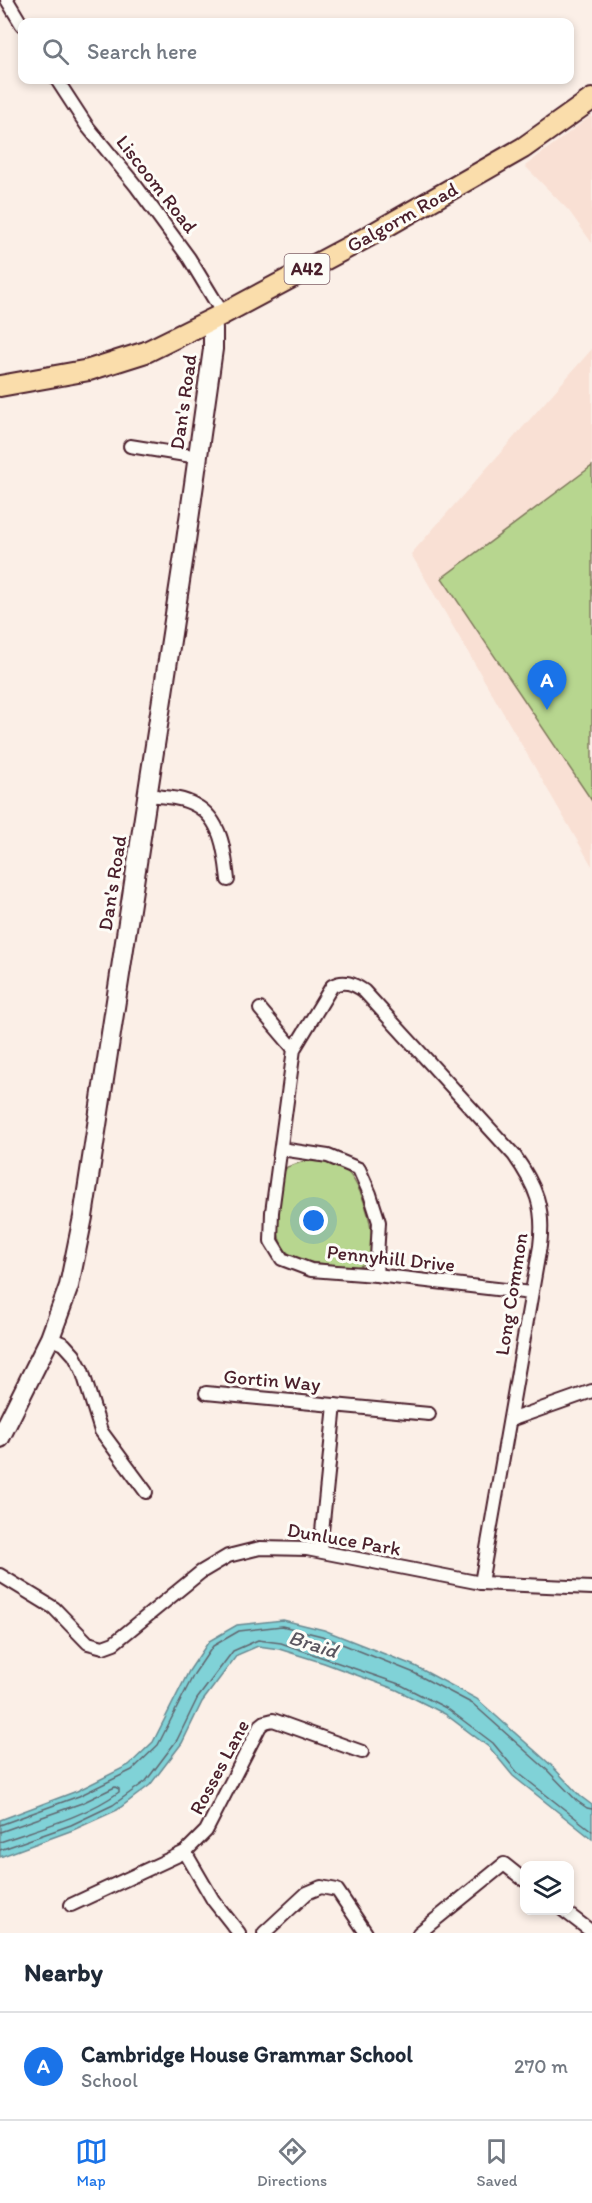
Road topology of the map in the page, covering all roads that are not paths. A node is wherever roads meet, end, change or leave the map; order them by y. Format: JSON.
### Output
{"nodes":[{"id":1,"x":7,"y":0,"type":"edge"},
{"id":2,"x":18,"y":18,"type":"edge"},
{"id":3,"x":60,"y":84,"type":"edge"},
{"id":4,"x":592,"y":99,"type":"edge"},
{"id":5,"x":216,"y":317,"type":"junction"},
{"id":6,"x":0,"y":386,"type":"edge"},
{"id":7,"x":130,"y":446,"type":"dead end"},
{"id":8,"x":198,"y":457,"type":"junction"},
{"id":9,"x":148,"y":795,"type":"junction"},
{"id":10,"x":228,"y":880,"type":"dead end"},
{"id":11,"x":341,"y":982,"type":"joint"},
{"id":12,"x":260,"y":1009,"type":"dead end"},
{"id":13,"x":294,"y":1049,"type":"junction"},
{"id":14,"x":281,"y":1149,"type":"junction"},
{"id":15,"x":376,"y":1275,"type":"junction"},
{"id":16,"x":531,"y":1293,"type":"junction"},
{"id":17,"x":50,"y":1338,"type":"junction"},
{"id":18,"x":592,"y":1390,"type":"edge"},
{"id":19,"x":206,"y":1393,"type":"dead end"},
{"id":20,"x":335,"y":1405,"type":"junction"},
{"id":21,"x":429,"y":1414,"type":"dead end"},
{"id":22,"x":510,"y":1420,"type":"junction"},
{"id":23,"x":0,"y":1438,"type":"edge"},
{"id":24,"x":146,"y":1492,"type":"dead end"},
{"id":25,"x":320,"y":1551,"type":"junction"},
{"id":26,"x":1,"y":1576,"type":"edge"},
{"id":27,"x":481,"y":1582,"type":"junction"},
{"id":28,"x":592,"y":1588,"type":"edge"},
{"id":29,"x":362,"y":1752,"type":"dead end"},
{"id":30,"x":185,"y":1852,"type":"junction"},
{"id":31,"x":520,"y":1876,"type":"edge"},
{"id":32,"x":71,"y":1905,"type":"dead end"},
{"id":33,"x":569,"y":1915,"type":"edge"},
{"id":34,"x":592,"y":1932,"type":"edge"},
{"id":35,"x":239,"y":1933,"type":"edge"},
{"id":36,"x":264,"y":1933,"type":"edge"},
{"id":37,"x":366,"y":1933,"type":"edge"},
{"id":38,"x":419,"y":1933,"type":"edge"}],
"edges":[{"from":1,"to":2,"type":"street"},
{"from":3,"to":5,"type":"street","name":"Liscoom Road"},
{"from":4,"to":5,"type":"main road","name":"Galgorm Road","number":"A42"},
{"from":5,"to":6,"type":"main road","name":"Galgorm Road","number":"A42"},
{"from":5,"to":8,"type":"street","name":"Dan's Road"},
{"from":7,"to":8,"type":"street"},
{"from":8,"to":9,"type":"street","name":"Dan's Road"},
{"from":9,"to":10,"type":"street"},
{"from":9,"to":17,"type":"street","name":"Dan's Road"},
{"from":11,"to":13,"type":"street","name":"Pennyhill Drive"},
{"from":11,"to":16,"type":"street","name":"Long Common"},
{"from":12,"to":13,"type":"street"},
{"from":13,"to":14,"type":"street","name":"Pennyhill Drive"},
{"from":14,"to":15,"type":"street"},
{"from":14,"to":15,"type":"street","name":"Pennyhill Drive"},
{"from":15,"to":16,"type":"street","name":"Pennyhill Drive"},
{"from":16,"to":22,"type":"street","name":"Long Common"},
{"from":17,"to":23,"type":"street","name":"Dan's Road"},
{"from":17,"to":24,"type":"street"},
{"from":18,"to":22,"type":"street"},
{"from":19,"to":20,"type":"street","name":"Gortin Way"},
{"from":20,"to":21,"type":"street","name":"Gortin Way"},
{"from":20,"to":25,"type":"street","name":"Gortin Way"},
{"from":22,"to":27,"type":"street","name":"Long Common"},
{"from":25,"to":26,"type":"street","name":"Dunluce Park"},
{"from":25,"to":27,"type":"street","name":"Dunluce Park"},
{"from":27,"to":28,"type":"street","name":"Dunluce Park"},
{"from":29,"to":30,"type":"street","name":"Rosses Lane"},
{"from":30,"to":32,"type":"street","name":"Rosses Lane"},
{"from":30,"to":35,"type":"street"},
{"from":31,"to":38,"type":"street"},
{"from":33,"to":34,"type":"street"},
{"from":36,"to":37,"type":"street"}]}
